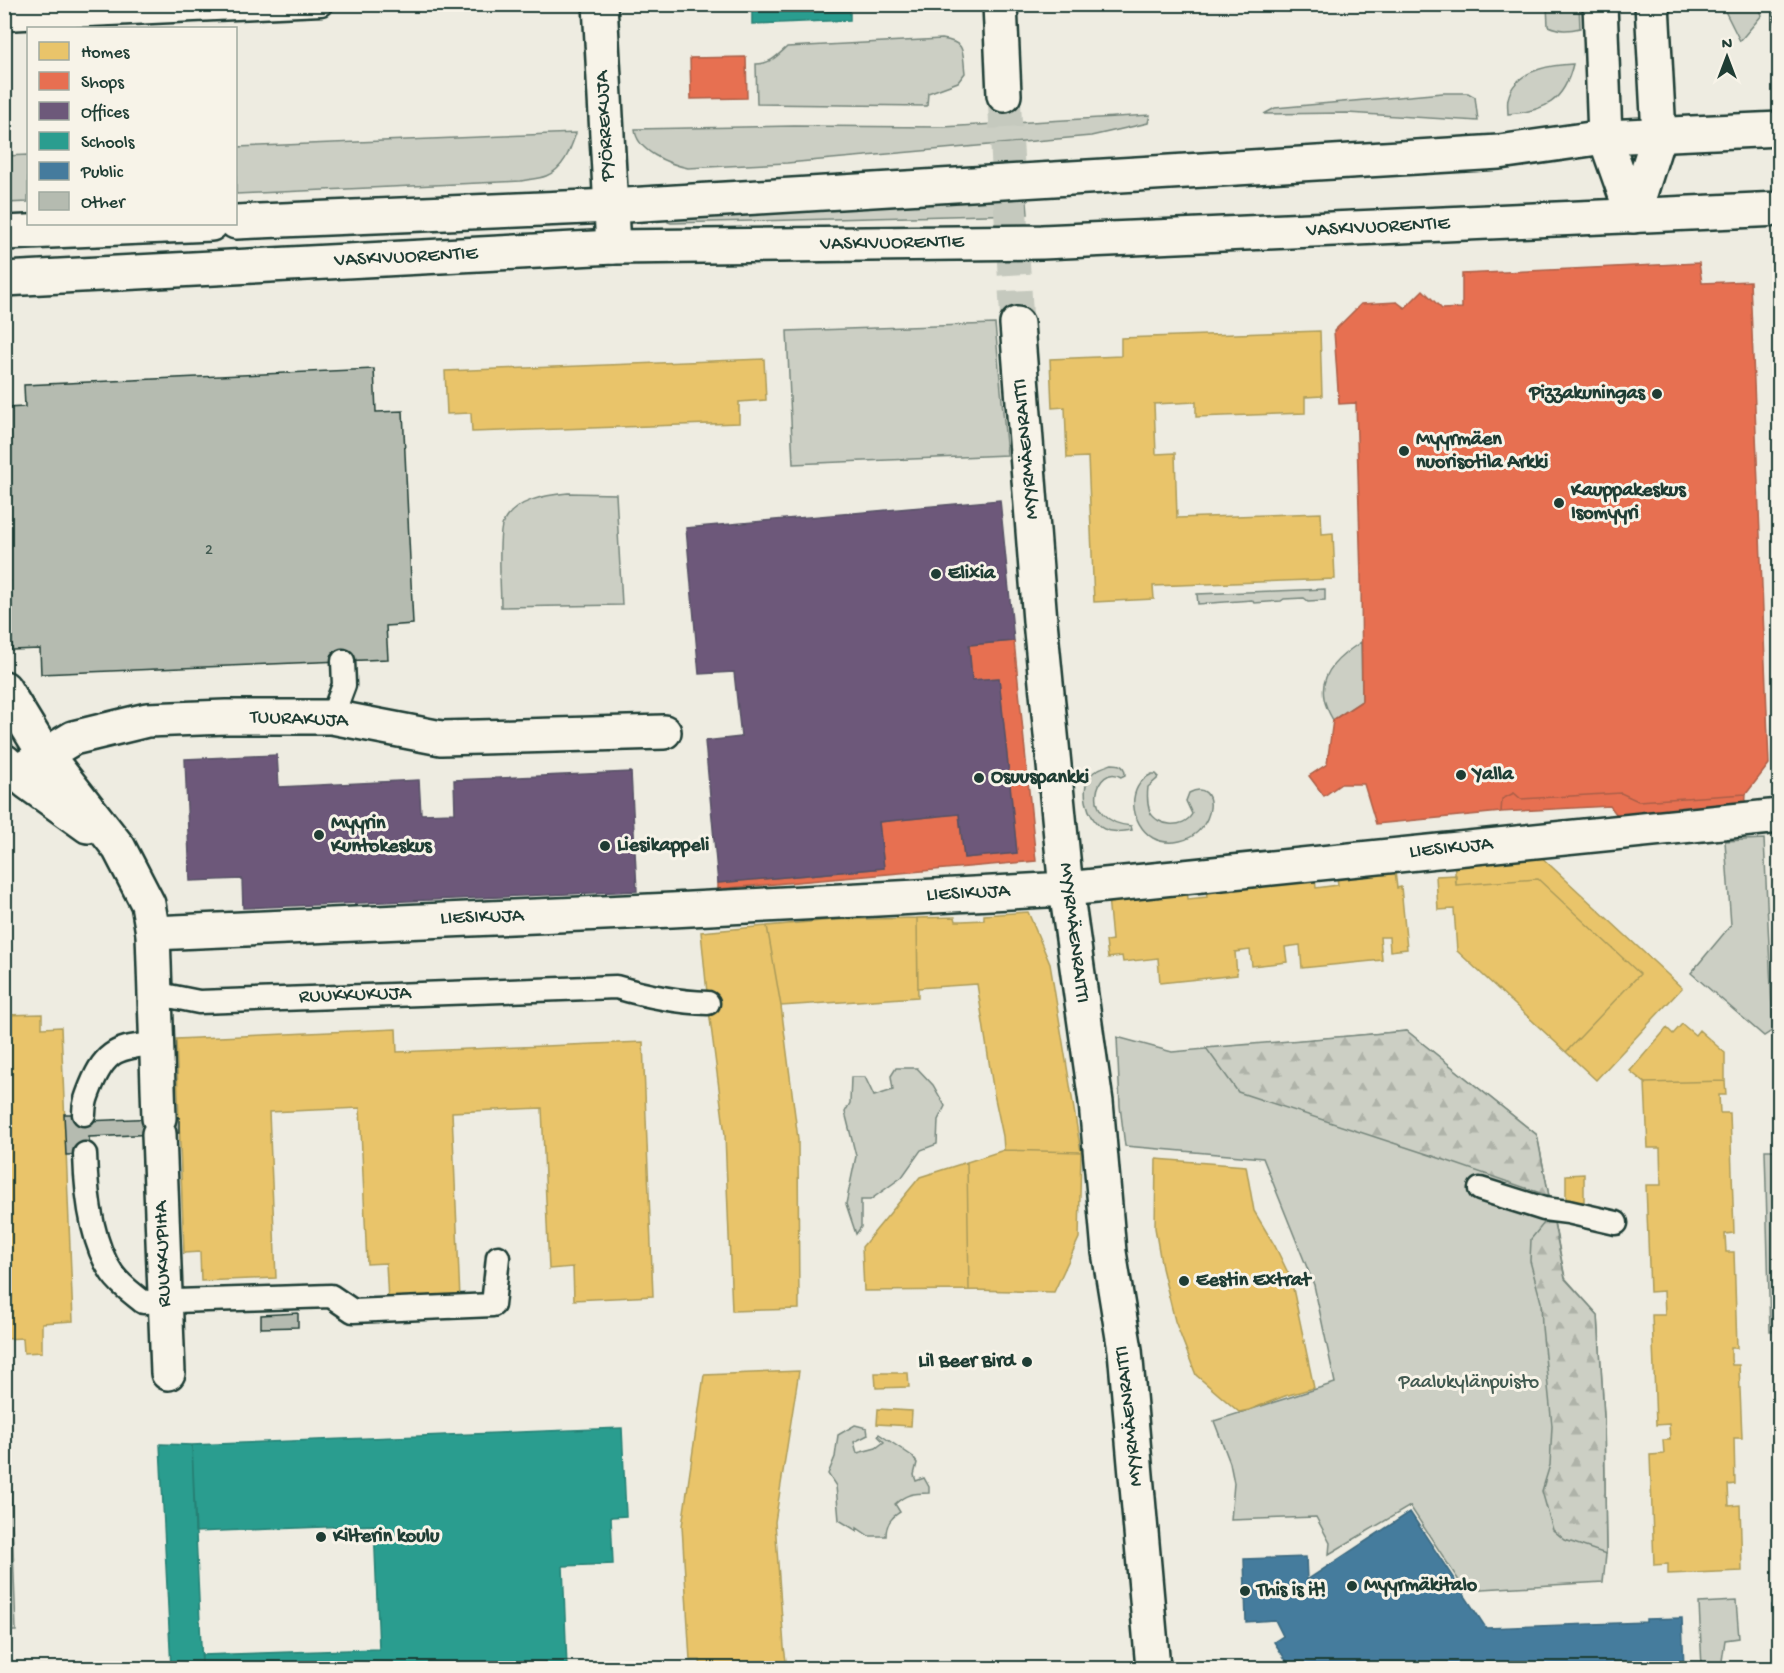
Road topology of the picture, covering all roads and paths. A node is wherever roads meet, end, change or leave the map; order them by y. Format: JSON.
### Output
{"nodes":[{"id":1,"x":321,"y":4,"type":"edge"},
{"id":2,"x":600,"y":4,"type":"edge"},
{"id":3,"x":1600,"y":4,"type":"edge"},
{"id":4,"x":1652,"y":4,"type":"edge"},
{"id":5,"x":4,"y":19,"type":"edge"},
{"id":6,"x":994,"y":21,"type":"edge"},
{"id":7,"x":1004,"y":95,"type":"tunnel mouth"},
{"id":8,"x":1779,"y":129,"type":"edge"},
{"id":9,"x":1659,"y":134,"type":"junction"},
{"id":10,"x":1605,"y":137,"type":"junction"},
{"id":11,"x":610,"y":206,"type":"junction"},
{"id":12,"x":1779,"y":209,"type":"edge"},
{"id":13,"x":1632,"y":216,"type":"junction"},
{"id":14,"x":237,"y":222,"type":"edge"},
{"id":15,"x":188,"y":225,"type":"edge"},
{"id":16,"x":4,"y":233,"type":"edge"},
{"id":17,"x":613,"y":247,"type":"junction"},
{"id":18,"x":4,"y":279,"type":"edge"},
{"id":19,"x":1017,"y":324,"type":"tunnel mouth"},
{"id":20,"x":343,"y":661,"type":"dead end"},
{"id":21,"x":4,"y":688,"type":"edge"},
{"id":22,"x":332,"y":717,"type":"junction"},
{"id":23,"x":664,"y":732,"type":"dead end"},
{"id":24,"x":45,"y":754,"type":"junction"},
{"id":25,"x":11,"y":767,"type":"edge"},
{"id":26,"x":1779,"y":816,"type":"edge"},
{"id":27,"x":119,"y":848,"type":"junction"},
{"id":28,"x":1066,"y":889,"type":"junction"},
{"id":29,"x":153,"y":933,"type":"junction"},
{"id":30,"x":154,"y":993,"type":"junction"},
{"id":31,"x":708,"y":1003,"type":"dead end"},
{"id":32,"x":156,"y":1044,"type":"junction"},
{"id":33,"x":84,"y":1113,"type":"dead end"},
{"id":34,"x":85,"y":1154,"type":"dead end"},
{"id":35,"x":1480,"y":1189,"type":"dead end"},
{"id":36,"x":1616,"y":1223,"type":"dead end"},
{"id":37,"x":498,"y":1257,"type":"dead end"},
{"id":38,"x":165,"y":1301,"type":"junction"},
{"id":39,"x":168,"y":1373,"type":"dead end"},
{"id":40,"x":1153,"y":1668,"type":"edge"}],
"edges":[{"from":1,"to":5,"type":"lane"},
{"from":2,"to":11,"type":"street","name":"PYÖRREKUJA"},
{"from":3,"to":10,"type":"street"},
{"from":4,"to":9,"type":"street"},
{"from":6,"to":7,"type":"street"},
{"from":8,"to":9,"type":"street"},
{"from":9,"to":10,"type":"street"},
{"from":9,"to":13,"type":"street"},
{"from":10,"to":11,"type":"street"},
{"from":10,"to":13,"type":"street"},
{"from":11,"to":14,"type":"street"},
{"from":11,"to":17,"type":"street","name":"PYÖRREKUJA"},
{"from":12,"to":13,"type":"street","name":"VASKIVUORENTIE"},
{"from":13,"to":17,"type":"street","name":"VASKIVUORENTIE"},
{"from":15,"to":16,"type":"street"},
{"from":17,"to":18,"type":"street","name":"VASKIVUORENTIE"},
{"from":19,"to":28,"type":"street","name":"MYYRMÄENRAITTI"},
{"from":20,"to":22,"type":"lane"},
{"from":21,"to":24,"type":"street"},
{"from":22,"to":23,"type":"street","name":"TUURAKUJA"},
{"from":22,"to":24,"type":"street","name":"TUURAKUJA"},
{"from":24,"to":25,"type":"street","name":"TUURAKUJA"},
{"from":24,"to":27,"type":"street"},
{"from":25,"to":27,"type":"street"},
{"from":26,"to":28,"type":"street","name":"LIESIKUJA"},
{"from":27,"to":29,"type":"street"},
{"from":28,"to":29,"type":"street","name":"LIESIKUJA"},
{"from":28,"to":40,"type":"street","name":"MYYRMÄENRAITTI"},
{"from":29,"to":30,"type":"street"},
{"from":30,"to":31,"type":"lane","name":"RUUKKUKUJA"},
{"from":30,"to":32,"type":"street","name":"RUUKKUPIHA"},
{"from":32,"to":33,"type":"lane"},
{"from":32,"to":38,"type":"street","name":"RUUKKUPIHA"},
{"from":34,"to":38,"type":"lane"},
{"from":35,"to":36,"type":"lane"},
{"from":37,"to":38,"type":"lane"},
{"from":38,"to":39,"type":"street","name":"RUUKKUPIHA"}]}
